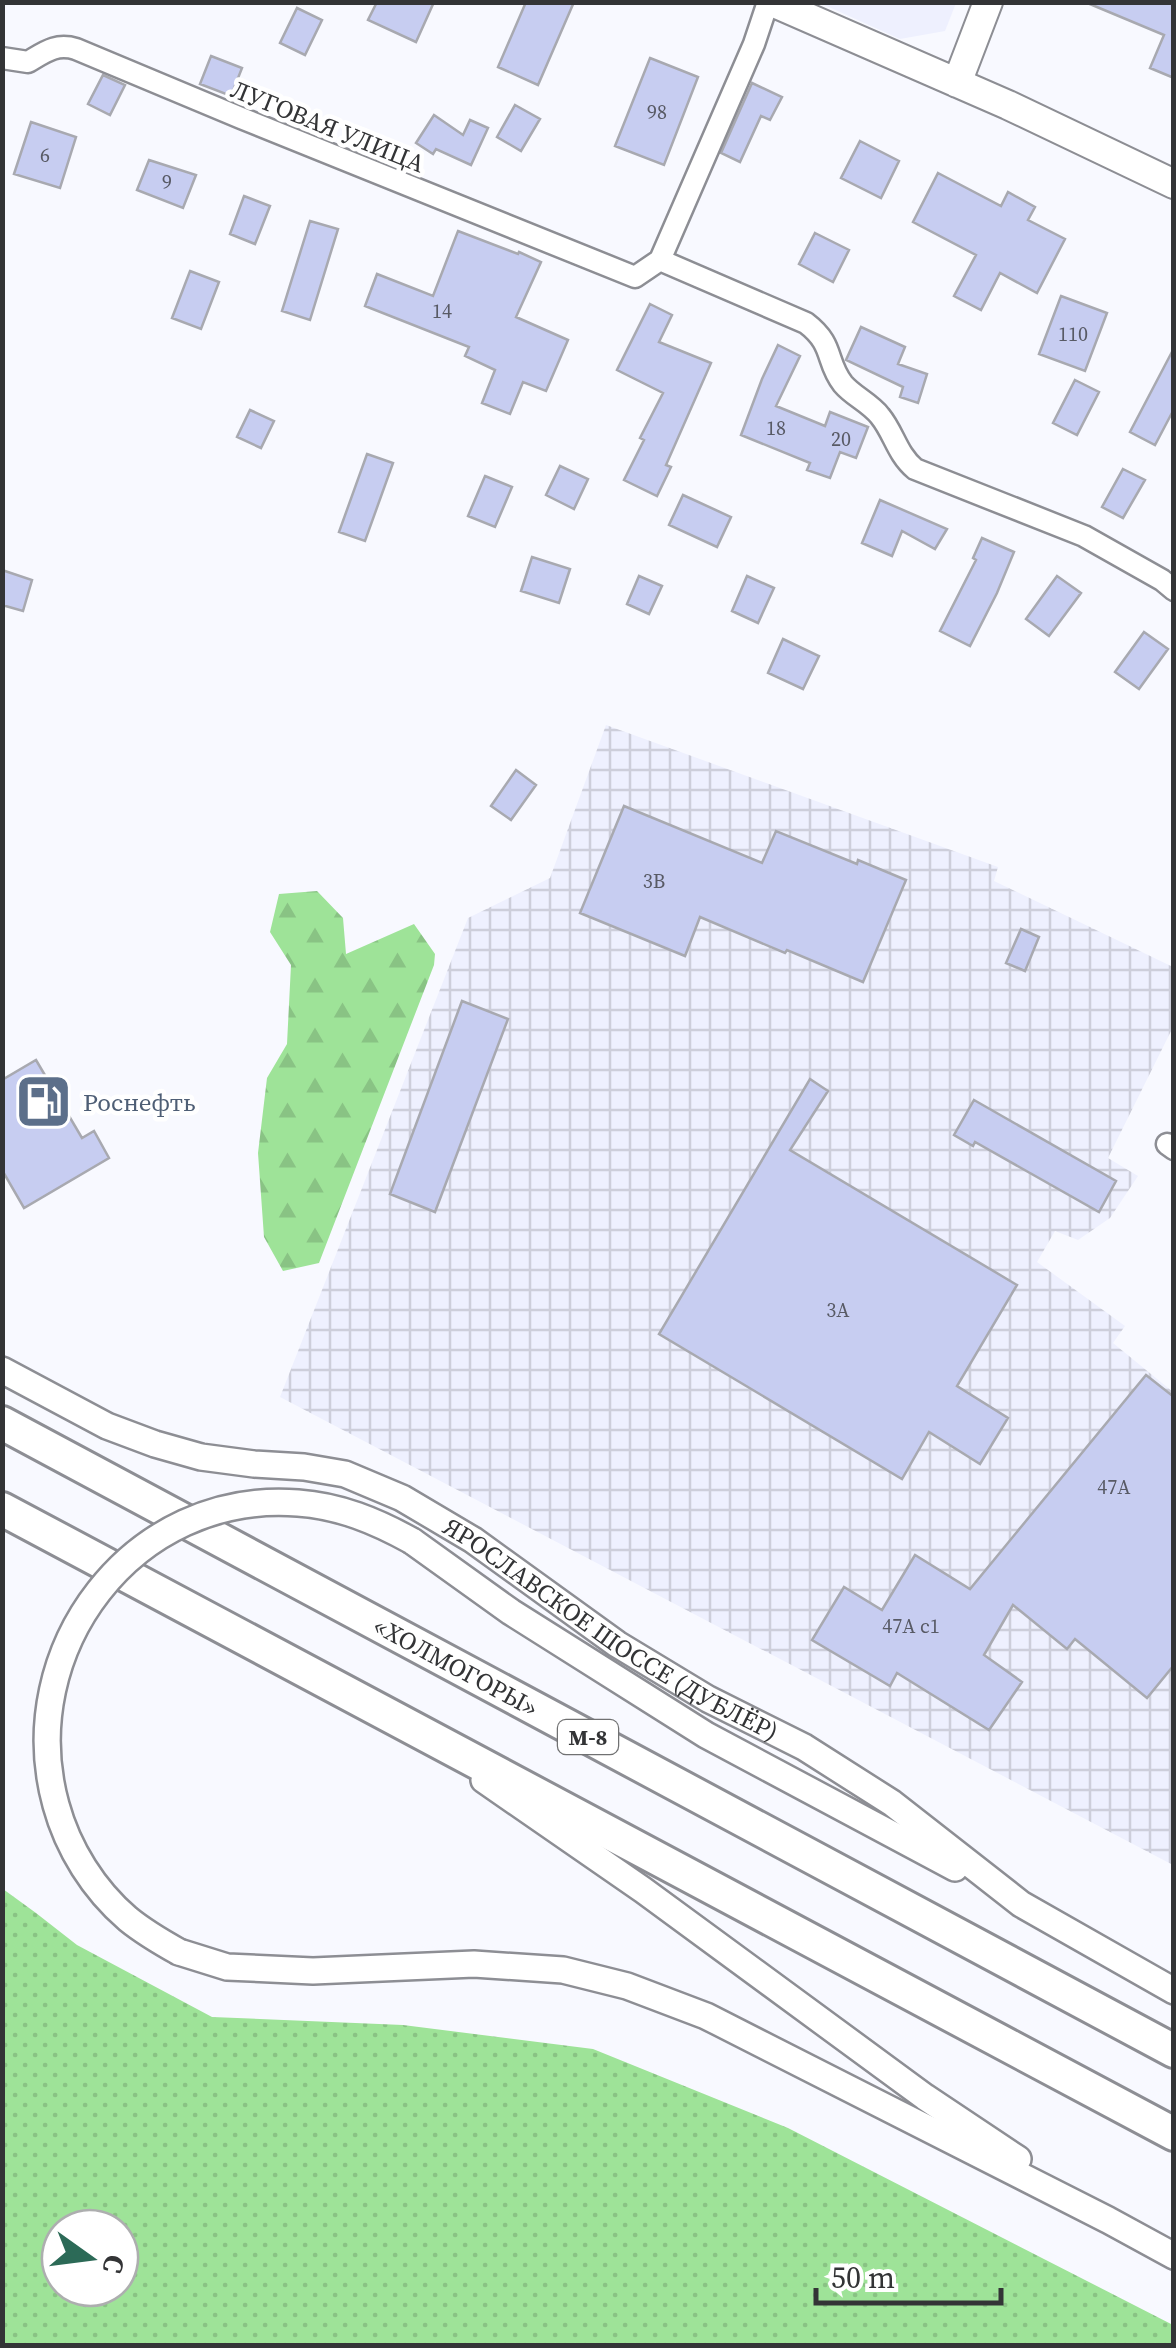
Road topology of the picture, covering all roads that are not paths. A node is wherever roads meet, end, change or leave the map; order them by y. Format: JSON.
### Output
{"nodes":[{"id":1,"x":770,"y":2,"type":"edge"},
{"id":2,"x":988,"y":2,"type":"edge"},
{"id":3,"x":2,"y":58,"type":"edge"},
{"id":4,"x":957,"y":82,"type":"junction"},
{"id":5,"x":1174,"y":184,"type":"edge"},
{"id":6,"x":660,"y":260,"type":"junction"},
{"id":7,"x":1174,"y":590,"type":"edge"},
{"id":8,"x":2,"y":1370,"type":"edge"},
{"id":9,"x":2,"y":1423,"type":"edge"},
{"id":10,"x":2,"y":1508,"type":"edge"},
{"id":11,"x":389,"y":1714,"type":"junction"},
{"id":12,"x":1021,"y":1904,"type":"junction"},
{"id":13,"x":1174,"y":1991,"type":"edge"},
{"id":14,"x":1174,"y":2051,"type":"edge"},
{"id":15,"x":1174,"y":2134,"type":"edge"},
{"id":16,"x":1108,"y":2220,"type":"junction"},
{"id":17,"x":1174,"y":2256,"type":"edge"}],
"edges":[{"from":1,"to":4,"type":"main road"},
{"from":1,"to":6,"type":"street"},
{"from":2,"to":4,"type":"main road"},
{"from":3,"to":6,"type":"street","name":"ЛУГОВАЯ УЛИЦА"},
{"from":4,"to":5,"type":"main road"},
{"from":6,"to":7,"type":"street"},
{"from":8,"to":12,"type":"street","name":"ЯРОСЛАВСКОЕ ШОССЕ (ДУБЛЁР)"},
{"from":9,"to":14,"type":"highway","name":"«ХОЛМОГОРЫ»","number":"М-8"},
{"from":10,"to":11,"type":"highway"},
{"from":11,"to":15,"type":"highway"},
{"from":11,"to":16,"type":"street"},
{"from":12,"to":13,"type":"street","name":"ЯРОСЛАВСКОЕ ШОССЕ (ДУБЛЁР)"},
{"from":12,"to":16,"type":"street","bridge":true},
{"from":16,"to":17,"type":"street"}]}
